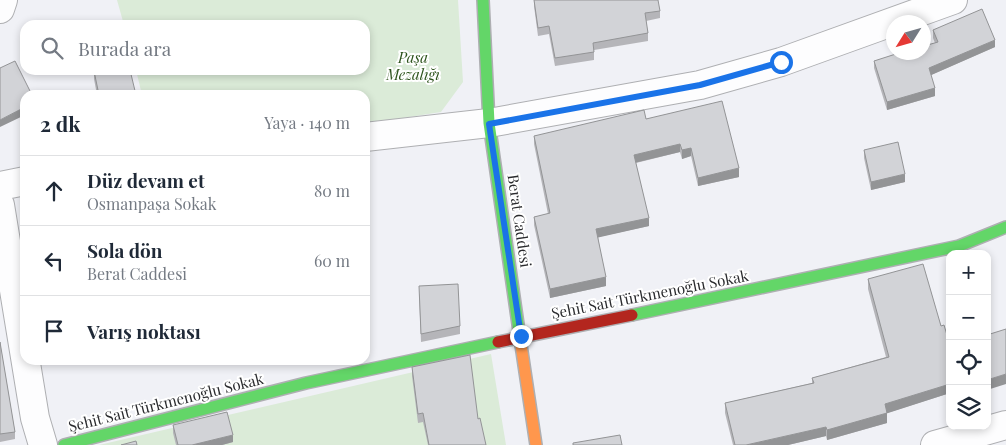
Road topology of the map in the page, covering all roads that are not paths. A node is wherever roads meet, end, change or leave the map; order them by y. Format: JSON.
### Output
{"nodes":[{"id":1,"x":3,"y":0,"type":"edge"},
{"id":2,"x":483,"y":0,"type":"edge"},
{"id":3,"x":953,"y":0,"type":"edge"},
{"id":4,"x":0,"y":8,"type":"edge"},
{"id":5,"x":489,"y":124,"type":"junction"},
{"id":6,"x":370,"y":137,"type":"edge"},
{"id":7,"x":20,"y":182,"type":"edge"},
{"id":8,"x":0,"y":186,"type":"edge"},
{"id":9,"x":0,"y":205,"type":"edge"},
{"id":10,"x":1006,"y":227,"type":"edge"},
{"id":11,"x":20,"y":327,"type":"edge"},
{"id":12,"x":521,"y":336,"type":"junction"},
{"id":13,"x":26,"y":365,"type":"edge"},
{"id":14,"x":1006,"y":425,"type":"edge"},
{"id":15,"x":43,"y":445,"type":"edge"},
{"id":16,"x":64,"y":445,"type":"edge"},
{"id":17,"x":536,"y":445,"type":"edge"},
{"id":18,"x":935,"y":445,"type":"edge"}],
"edges":[{"from":1,"to":4,"type":"street"},
{"from":2,"to":5,"type":"street","name":"Berat Caddesi"},
{"from":3,"to":5,"type":"street"},
{"from":5,"to":6,"type":"street"},
{"from":5,"to":12,"type":"street","name":"Berat Caddesi"},
{"from":7,"to":8,"type":"street"},
{"from":9,"to":11,"type":"street"},
{"from":10,"to":12,"type":"street","name":"Şehit Sait Türkmenoğlu Sokak"},
{"from":12,"to":16,"type":"street","name":"Şehit Sait Türkmenoğlu Sokak"},
{"from":12,"to":17,"type":"street","name":"Berat Caddesi"},
{"from":13,"to":15,"type":"street"},
{"from":14,"to":18,"type":"street"}]}
